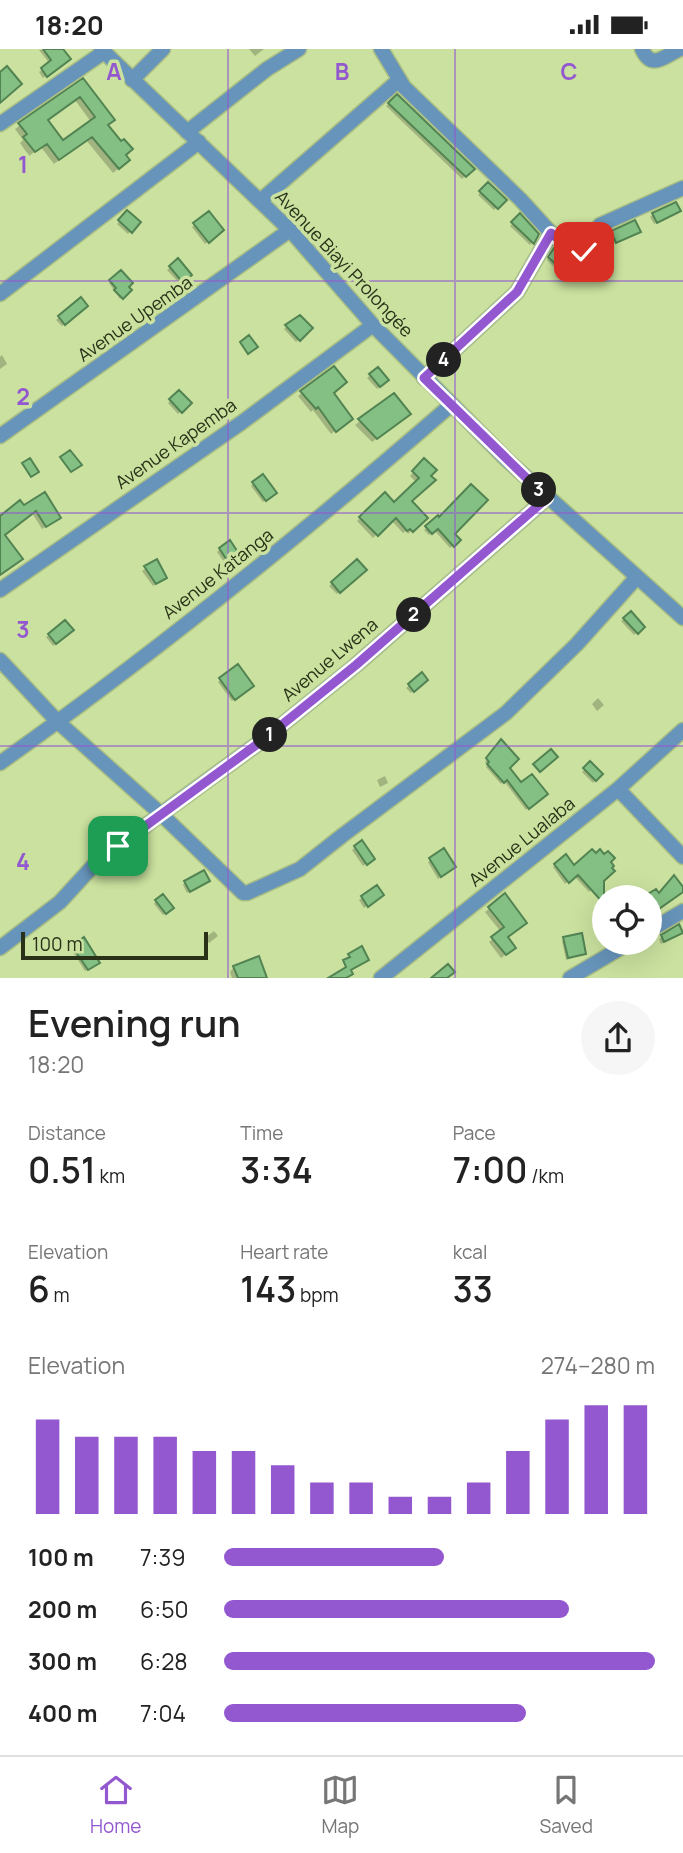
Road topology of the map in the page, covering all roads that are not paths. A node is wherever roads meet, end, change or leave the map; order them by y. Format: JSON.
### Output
{"nodes":[{"id":1,"x":163,"y":49,"type":"edge"},
{"id":2,"x":299,"y":49,"type":"edge"},
{"id":3,"x":381,"y":49,"type":"edge"},
{"id":4,"x":642,"y":49,"type":"edge"},
{"id":5,"x":680,"y":49,"type":"edge"},
{"id":6,"x":102,"y":50,"type":"edge"},
{"id":7,"x":132,"y":80,"type":"junction"},
{"id":8,"x":399,"y":81,"type":"junction"},
{"id":9,"x":0,"y":124,"type":"edge"},
{"id":10,"x":187,"y":132,"type":"junction"},
{"id":11,"x":199,"y":142,"type":"junction"},
{"id":12,"x":683,"y":188,"type":"edge"},
{"id":13,"x":260,"y":201,"type":"junction"},
{"id":14,"x":290,"y":230,"type":"junction"},
{"id":15,"x":551,"y":233,"type":"junction"},
{"id":16,"x":0,"y":294,"type":"edge"},
{"id":17,"x":373,"y":325,"type":"junction"},
{"id":18,"x":424,"y":378,"type":"junction"},
{"id":19,"x":451,"y":405,"type":"junction"},
{"id":20,"x":0,"y":436,"type":"edge"},
{"id":21,"x":547,"y":498,"type":"junction"},
{"id":22,"x":637,"y":577,"type":"junction"},
{"id":23,"x":0,"y":590,"type":"edge"},
{"id":24,"x":683,"y":618,"type":"edge"},
{"id":25,"x":0,"y":660,"type":"edge"},
{"id":26,"x":58,"y":722,"type":"junction"},
{"id":27,"x":683,"y":730,"type":"edge"},
{"id":28,"x":0,"y":763,"type":"edge"},
{"id":29,"x":618,"y":789,"type":"junction"},
{"id":30,"x":161,"y":814,"type":"junction"},
{"id":31,"x":683,"y":857,"type":"edge"},
{"id":32,"x":683,"y":911,"type":"edge"},
{"id":33,"x":662,"y":923,"type":"edge"},
{"id":34,"x":0,"y":948,"type":"edge"},
{"id":35,"x":609,"y":955,"type":"edge"},
{"id":36,"x":381,"y":978,"type":"edge"},
{"id":37,"x":570,"y":978,"type":"edge"}],
"edges":[{"from":1,"to":7,"type":"street"},
{"from":2,"to":10,"type":"street"},
{"from":3,"to":8,"type":"street"},
{"from":4,"to":5,"type":"street"},
{"from":6,"to":7,"type":"street","name":"Avenue Biayi Prolongée"},
{"from":6,"to":9,"type":"street"},
{"from":7,"to":10,"type":"street","name":"Avenue Biayi Prolongée"},
{"from":8,"to":13,"type":"street"},
{"from":8,"to":15,"type":"street"},
{"from":10,"to":11,"type":"street","name":"Avenue Biayi Prolongée"},
{"from":11,"to":13,"type":"street","name":"Avenue Biayi Prolongée"},
{"from":11,"to":16,"type":"street"},
{"from":12,"to":15,"type":"street"},
{"from":13,"to":14,"type":"street","name":"Avenue Biayi Prolongée"},
{"from":14,"to":17,"type":"street","name":"Avenue Biayi Prolongée"},
{"from":14,"to":20,"type":"street","name":"Avenue Upemba"},
{"from":15,"to":18,"type":"street"},
{"from":17,"to":18,"type":"street","name":"Avenue Biayi Prolongée"},
{"from":17,"to":23,"type":"street","name":"Avenue Kapemba"},
{"from":18,"to":19,"type":"street","name":"Avenue Biayi Prolongée"},
{"from":19,"to":21,"type":"street","name":"Avenue Biayi Prolongée"},
{"from":19,"to":26,"type":"street","name":"Avenue Katanga"},
{"from":21,"to":22,"type":"street","name":"Avenue Biayi Prolongée"},
{"from":21,"to":30,"type":"street","name":"Avenue Lwena"},
{"from":22,"to":24,"type":"street","name":"Avenue Biayi Prolongée"},
{"from":22,"to":30,"type":"street"},
{"from":25,"to":26,"type":"street"},
{"from":26,"to":28,"type":"street","name":"Avenue Katanga"},
{"from":26,"to":30,"type":"street"},
{"from":27,"to":29,"type":"street","name":"Avenue Lualaba"},
{"from":29,"to":31,"type":"street"},
{"from":29,"to":36,"type":"street","name":"Avenue Lualaba"},
{"from":30,"to":34,"type":"street","name":"Avenue Lwena"},
{"from":32,"to":33,"type":"street"},
{"from":35,"to":37,"type":"street"}]}
